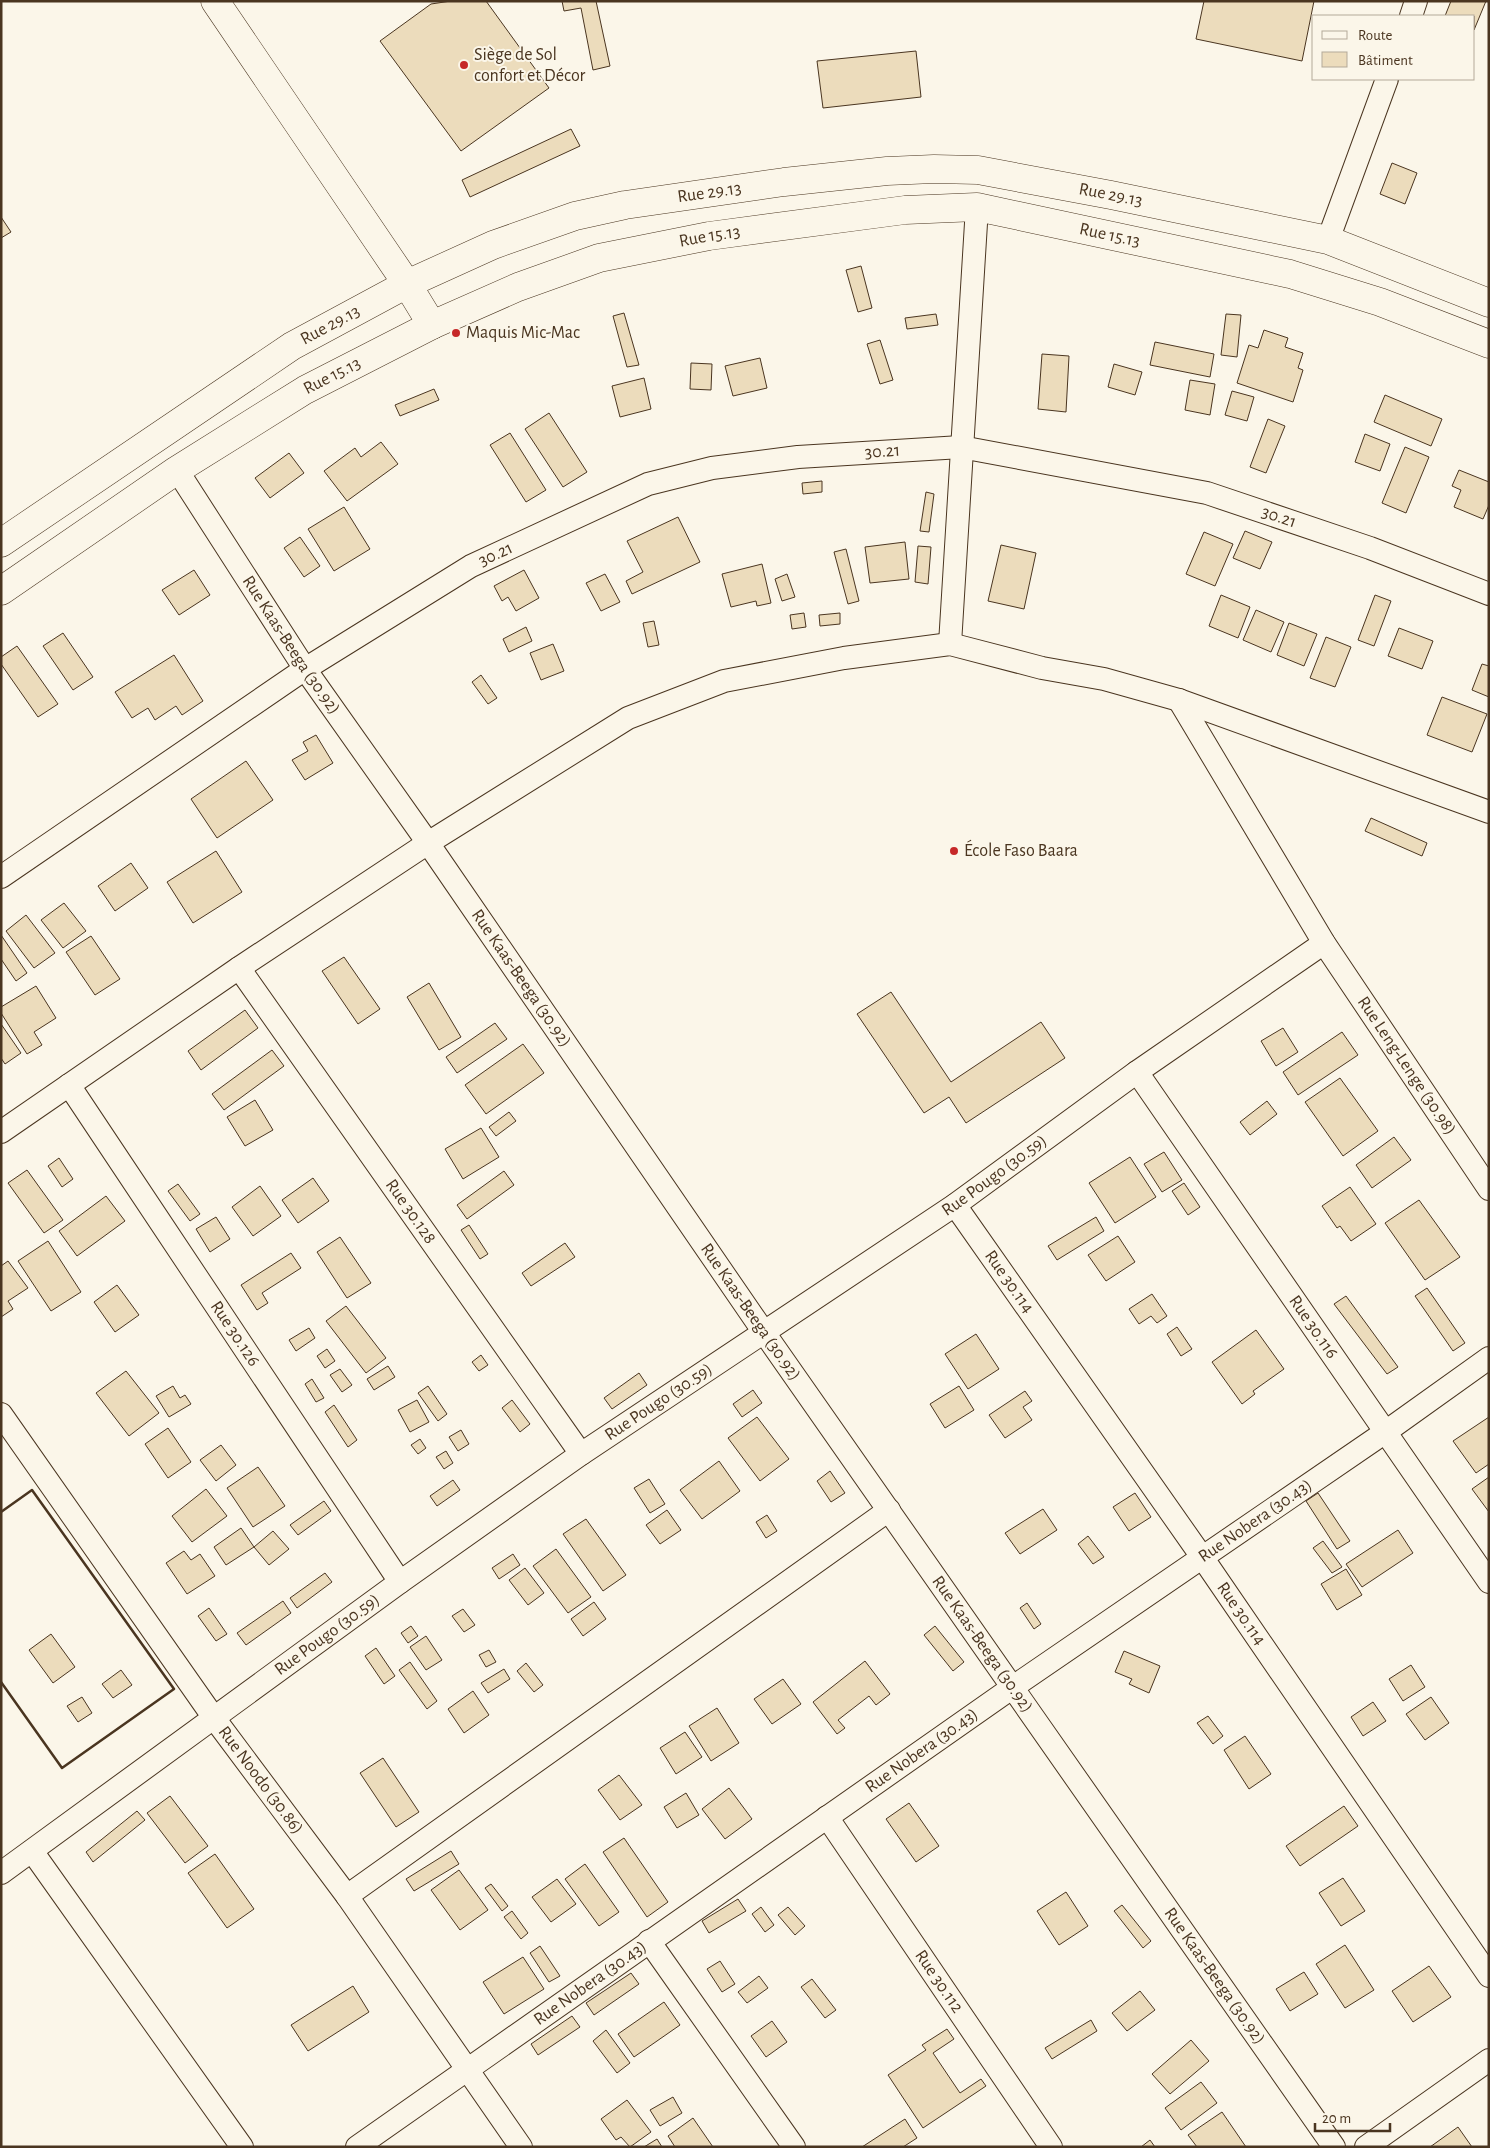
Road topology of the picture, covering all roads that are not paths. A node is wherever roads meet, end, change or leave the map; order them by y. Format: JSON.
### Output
{"nodes":[{"id":1,"x":215,"y":1,"type":"edge"},
{"id":2,"x":1416,"y":1,"type":"edge"},
{"id":3,"x":1411,"y":15,"type":"edge"},
{"id":4,"x":1388,"y":80,"type":"edge"},
{"id":5,"x":977,"y":207,"type":"junction"},
{"id":6,"x":1328,"y":240,"type":"junction"},
{"id":7,"x":408,"y":284,"type":"junction"},
{"id":8,"x":1489,"y":303,"type":"edge"},
{"id":9,"x":432,"y":325,"type":"junction"},
{"id":10,"x":1489,"y":344,"type":"edge"},
{"id":11,"x":961,"y":447,"type":"junction"},
{"id":12,"x":176,"y":470,"type":"junction"},
{"id":13,"x":1,"y":543,"type":"edge"},
{"id":14,"x":1,"y":592,"type":"edge"},
{"id":15,"x":1489,"y":594,"type":"edge"},
{"id":16,"x":950,"y":644,"type":"junction"},
{"id":17,"x":305,"y":669,"type":"junction"},
{"id":18,"x":1179,"y":700,"type":"junction"},
{"id":19,"x":1489,"y":812,"type":"edge"},
{"id":20,"x":428,"y":843,"type":"junction"},
{"id":21,"x":1,"y":877,"type":"edge"},
{"id":22,"x":1324,"y":944,"type":"junction"},
{"id":23,"x":239,"y":968,"type":"junction"},
{"id":24,"x":1137,"y":1072,"type":"junction"},
{"id":25,"x":69,"y":1085,"type":"junction"},
{"id":26,"x":1,"y":1132,"type":"edge"},
{"id":27,"x":1489,"y":1189,"type":"edge"},
{"id":28,"x":955,"y":1205,"type":"junction"},
{"id":29,"x":763,"y":1332,"type":"junction"},
{"id":30,"x":1489,"y":1358,"type":"edge"},
{"id":31,"x":1,"y":1414,"type":"edge"},
{"id":32,"x":1384,"y":1433,"type":"junction"},
{"id":33,"x":580,"y":1454,"type":"junction"},
{"id":34,"x":889,"y":1510,"type":"junction"},
{"id":35,"x":1202,"y":1558,"type":"junction"},
{"id":36,"x":400,"y":1582,"type":"junction"},
{"id":37,"x":1489,"y":1582,"type":"edge"},
{"id":38,"x":1013,"y":1687,"type":"junction"},
{"id":39,"x":214,"y":1718,"type":"junction"},
{"id":40,"x":827,"y":1817,"type":"junction"},
{"id":41,"x":32,"y":1851,"type":"junction"},
{"id":42,"x":1,"y":1873,"type":"edge"},
{"id":43,"x":347,"y":1896,"type":"junction"},
{"id":44,"x":649,"y":1941,"type":"junction"},
{"id":45,"x":1489,"y":1976,"type":"edge"},
{"id":46,"x":1489,"y":2060,"type":"edge"},
{"id":47,"x":466,"y":2069,"type":"junction"},
{"id":48,"x":242,"y":2147,"type":"edge"},
{"id":49,"x":357,"y":2147,"type":"edge"},
{"id":50,"x":520,"y":2147,"type":"edge"},
{"id":51,"x":794,"y":2147,"type":"edge"},
{"id":52,"x":1051,"y":2147,"type":"edge"},
{"id":53,"x":1334,"y":2147,"type":"edge"},
{"id":54,"x":1366,"y":2147,"type":"edge"}],
"edges":[{"from":1,"to":7,"type":"main road"},
{"from":2,"to":3,"type":"street"},
{"from":4,"to":6,"type":"street"},
{"from":5,"to":9,"type":"main road","name":"Rue 15.13"},
{"from":5,"to":10,"type":"main road","name":"Rue 15.13"},
{"from":5,"to":11,"type":"street"},
{"from":6,"to":7,"type":"main road","name":"Rue 29.13"},
{"from":6,"to":8,"type":"main road","name":"Rue 29.13"},
{"from":7,"to":9,"type":"main road"},
{"from":7,"to":13,"type":"main road","name":"Rue 29.13"},
{"from":9,"to":12,"type":"main road","name":"Rue 15.13"},
{"from":11,"to":15,"type":"street","name":"30.21","number":"30.21"},
{"from":11,"to":16,"type":"street"},
{"from":11,"to":17,"type":"street","name":"30.21","number":"30.21"},
{"from":12,"to":14,"type":"main road","name":"Rue 15.13"},
{"from":12,"to":17,"type":"street","name":"Rue Kaas-Beega (30.92)"},
{"from":16,"to":18,"type":"street"},
{"from":16,"to":20,"type":"street"},
{"from":17,"to":20,"type":"street","name":"Rue Kaas-Beega (30.92)"},
{"from":17,"to":21,"type":"street","number":"30.21"},
{"from":18,"to":19,"type":"street"},
{"from":18,"to":22,"type":"street","name":"Rue Leng-Lenge (30.98)"},
{"from":20,"to":23,"type":"street"},
{"from":20,"to":29,"type":"street","name":"Rue Kaas-Beega (30.92)"},
{"from":22,"to":24,"type":"street","name":"Rue Pougo (30.59)"},
{"from":22,"to":27,"type":"street","name":"Rue Leng-Lenge (30.98)"},
{"from":23,"to":25,"type":"street"},
{"from":23,"to":33,"type":"street","name":"Rue 30.128"},
{"from":24,"to":28,"type":"street","name":"Rue Pougo (30.59)"},
{"from":24,"to":32,"type":"street","name":"Rue 30.116"},
{"from":25,"to":26,"type":"street"},
{"from":25,"to":36,"type":"street","name":"Rue 30.126"},
{"from":28,"to":29,"type":"street","name":"Rue Pougo (30.59)"},
{"from":28,"to":35,"type":"street","name":"Rue 30.114"},
{"from":29,"to":33,"type":"street","name":"Rue Pougo (30.59)"},
{"from":29,"to":34,"type":"street","name":"Rue Kaas-Beega (30.92)"},
{"from":30,"to":32,"type":"street","name":"Rue Nobera (30.43)"},
{"from":31,"to":39,"type":"street","name":"Rue Noodo (30.86)"},
{"from":32,"to":35,"type":"street","name":"Rue Nobera (30.43)"},
{"from":32,"to":37,"type":"street","name":"Rue 30.116"},
{"from":33,"to":36,"type":"street","name":"Rue Pougo (30.59)"},
{"from":34,"to":38,"type":"street","name":"Rue Kaas-Beega (30.92)"},
{"from":34,"to":43,"type":"street"},
{"from":35,"to":38,"type":"street","name":"Rue Nobera (30.43)"},
{"from":35,"to":45,"type":"street","name":"Rue 30.114"},
{"from":36,"to":39,"type":"street","name":"Rue Pougo (30.59)"},
{"from":38,"to":40,"type":"street","name":"Rue Nobera (30.43)"},
{"from":38,"to":53,"type":"street","name":"Rue Kaas-Beega (30.92)"},
{"from":39,"to":41,"type":"street","name":"Rue Pougo (30.59)"},
{"from":39,"to":43,"type":"street","name":"Rue Noodo (30.86)"},
{"from":40,"to":44,"type":"street","name":"Rue Nobera (30.43)"},
{"from":40,"to":52,"type":"street","name":"Rue 30.112"},
{"from":41,"to":42,"type":"street","name":"Rue Pougo (30.59)"},
{"from":41,"to":48,"type":"street"},
{"from":43,"to":47,"type":"street","name":"Rue Noodo (30.86)"},
{"from":44,"to":47,"type":"street","name":"Rue Nobera (30.43)"},
{"from":44,"to":51,"type":"street"},
{"from":46,"to":54,"type":"street"},
{"from":47,"to":49,"type":"street","name":"Rue Nobera (30.43)"},
{"from":47,"to":50,"type":"street","name":"Rue Noodo (30.86)"}]}
